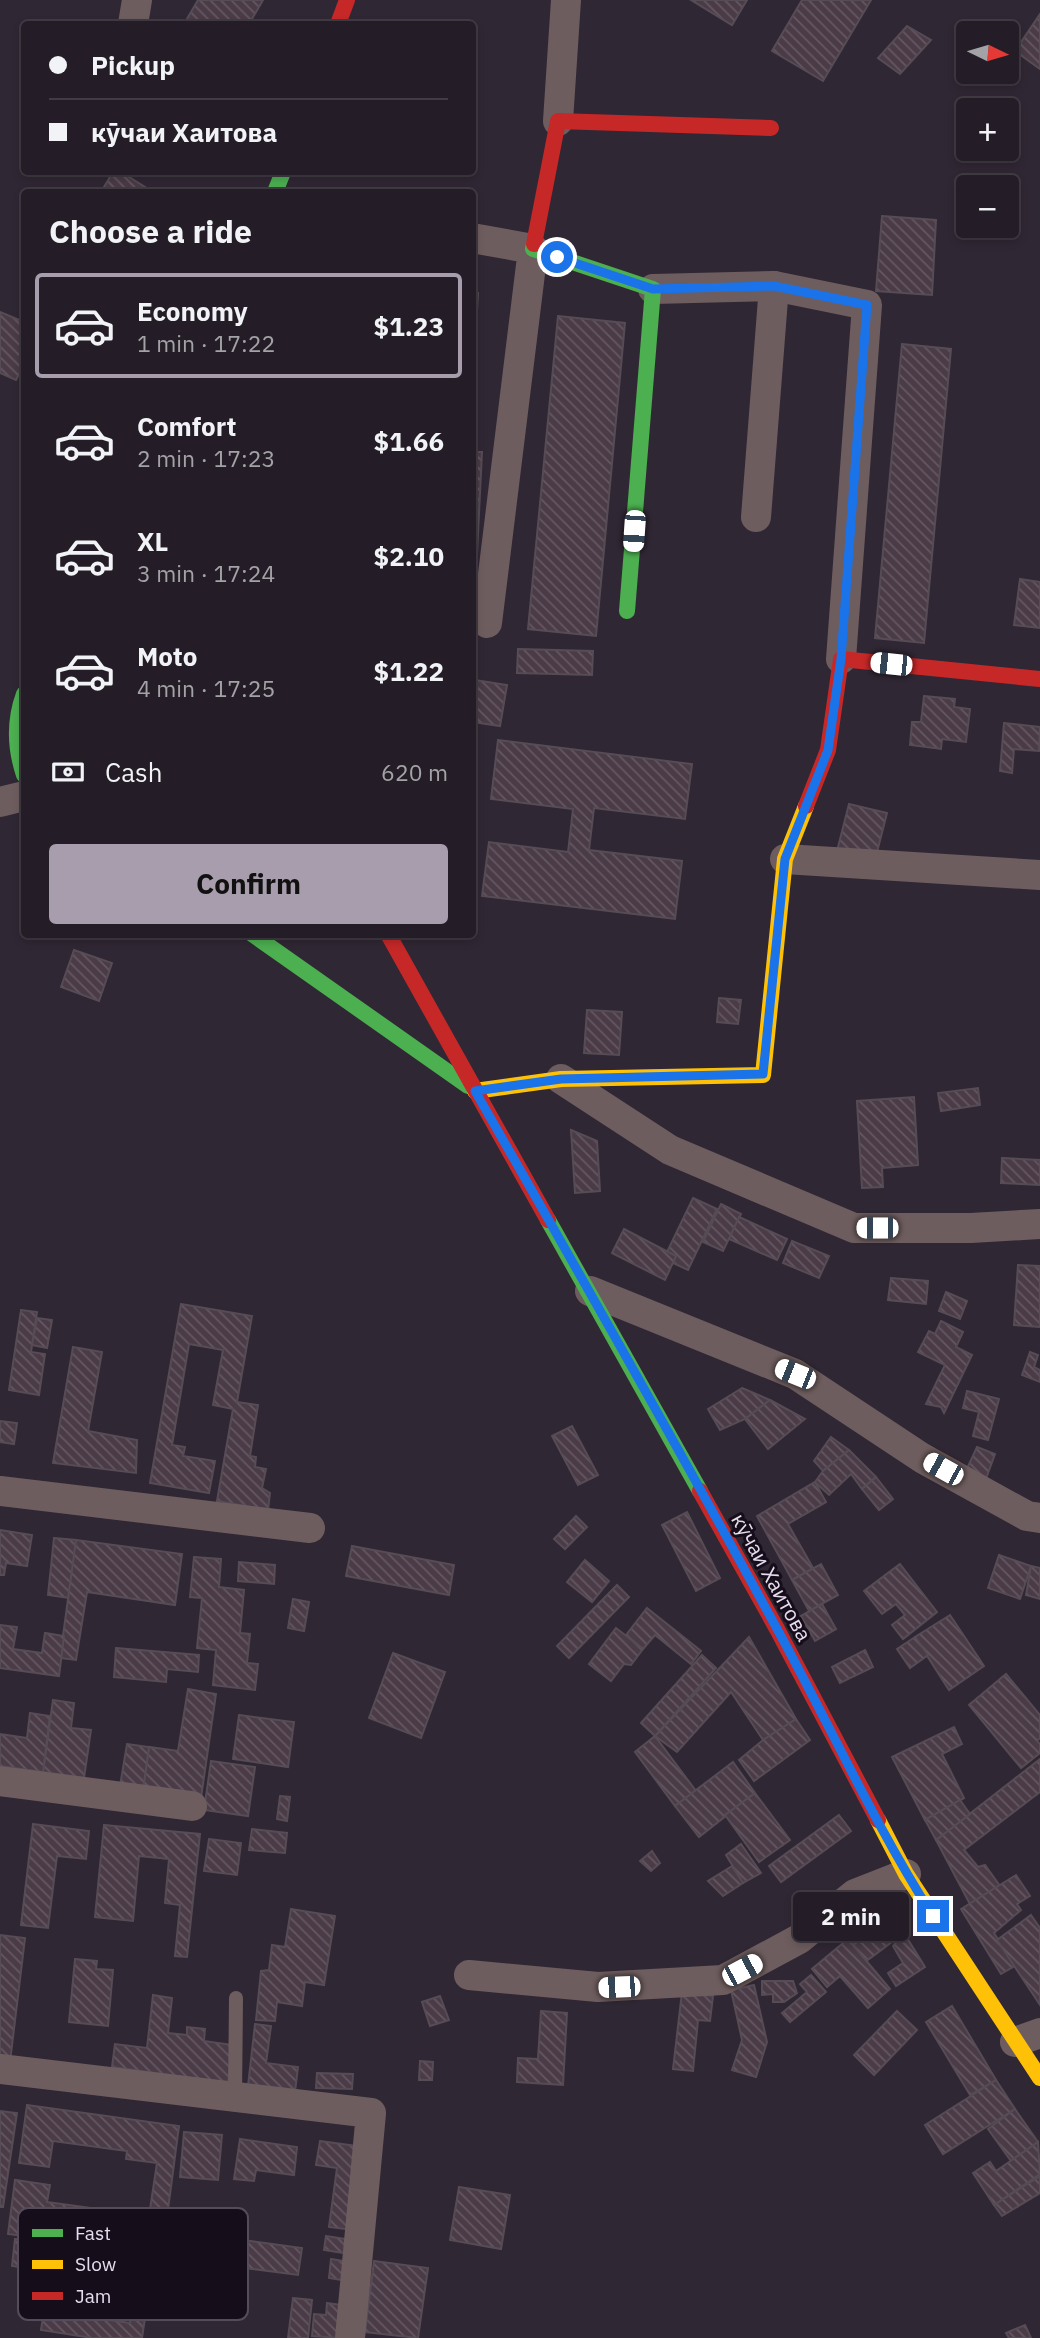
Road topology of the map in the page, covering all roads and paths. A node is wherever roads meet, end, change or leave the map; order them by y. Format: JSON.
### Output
{"nodes":[{"id":1,"x":136,"y":0,"type":"edge"},
{"id":2,"x":347,"y":0,"type":"edge"},
{"id":3,"x":566,"y":0,"type":"edge"},
{"id":4,"x":133,"y":21,"type":"edge"},
{"id":5,"x":339,"y":21,"type":"edge"},
{"id":6,"x":558,"y":121,"type":"junction"},
{"id":7,"x":771,"y":128,"type":"dead end"},
{"id":8,"x":476,"y":240,"type":"edge"},
{"id":9,"x":533,"y":249,"type":"junction"},
{"id":10,"x":774,"y":286,"type":"junction"},
{"id":11,"x":653,"y":289,"type":"junction"},
{"id":12,"x":756,"y":517,"type":"dead end"},
{"id":13,"x":627,"y":611,"type":"dead end"},
{"id":14,"x":486,"y":623,"type":"dead end"},
{"id":15,"x":841,"y":659,"type":"junction"},
{"id":16,"x":1040,"y":679,"type":"edge"},
{"id":17,"x":21,"y":701,"type":"edge"},
{"id":18,"x":8,"y":731,"type":"edge"},
{"id":19,"x":21,"y":768,"type":"edge"},
{"id":20,"x":21,"y":797,"type":"edge"},
{"id":21,"x":0,"y":802,"type":"edge"},
{"id":22,"x":785,"y":859,"type":"junction"},
{"id":23,"x":1040,"y":875,"type":"edge"},
{"id":24,"x":258,"y":938,"type":"edge"},
{"id":25,"x":390,"y":938,"type":"edge"},
{"id":26,"x":561,"y":1079,"type":"junction"},
{"id":27,"x":475,"y":1091,"type":"junction"},
{"id":28,"x":1040,"y":1224,"type":"edge"},
{"id":29,"x":590,"y":1291,"type":"junction"},
{"id":30,"x":0,"y":1492,"type":"edge"},
{"id":31,"x":1040,"y":1518,"type":"edge"},
{"id":32,"x":310,"y":1528,"type":"dead end"},
{"id":33,"x":0,"y":1781,"type":"edge"},
{"id":34,"x":192,"y":1806,"type":"dead end"},
{"id":35,"x":906,"y":1874,"type":"junction"},
{"id":36,"x":469,"y":1975,"type":"dead end"},
{"id":37,"x":236,"y":1997,"type":"dead end"},
{"id":38,"x":1028,"y":2037,"type":"edge"},
{"id":39,"x":0,"y":2069,"type":"edge"},
{"id":40,"x":1040,"y":2078,"type":"edge"},
{"id":41,"x":235,"y":2098,"type":"junction"},
{"id":42,"x":350,"y":2338,"type":"edge"}],
"edges":[{"from":1,"to":4,"type":"street"},
{"from":2,"to":5,"type":"main road"},
{"from":3,"to":6,"type":"street"},
{"from":6,"to":7,"type":"main road"},
{"from":6,"to":9,"type":"main road"},
{"from":8,"to":9,"type":"street"},
{"from":9,"to":11,"type":"main road"},
{"from":9,"to":14,"type":"street"},
{"from":10,"to":11,"type":"street"},
{"from":10,"to":12,"type":"street"},
{"from":10,"to":15,"type":"street"},
{"from":11,"to":13,"type":"main road"},
{"from":15,"to":16,"type":"main road"},
{"from":15,"to":22,"type":"main road"},
{"from":17,"to":18,"type":"main road"},
{"from":18,"to":19,"type":"main road"},
{"from":20,"to":21,"type":"street"},
{"from":22,"to":23,"type":"street"},
{"from":22,"to":26,"type":"main road"},
{"from":24,"to":27,"type":"main road"},
{"from":25,"to":27,"type":"main road","name":"кӯчаи Хаитова"},
{"from":26,"to":27,"type":"main road"},
{"from":26,"to":28,"type":"street"},
{"from":27,"to":29,"type":"main road","name":"кӯчаи Хаитова"},
{"from":29,"to":31,"type":"street"},
{"from":29,"to":35,"type":"main road","name":"кӯчаи Хаитова"},
{"from":30,"to":32,"type":"street"},
{"from":33,"to":34,"type":"street"},
{"from":35,"to":36,"type":"street"},
{"from":35,"to":38,"type":"main road","name":"кӯчаи Хаитова"},
{"from":37,"to":41,"type":"lane"},
{"from":38,"to":40,"type":"main road","name":"кӯчаи Хаитова"},
{"from":39,"to":41,"type":"street"},
{"from":41,"to":42,"type":"street"}]}
